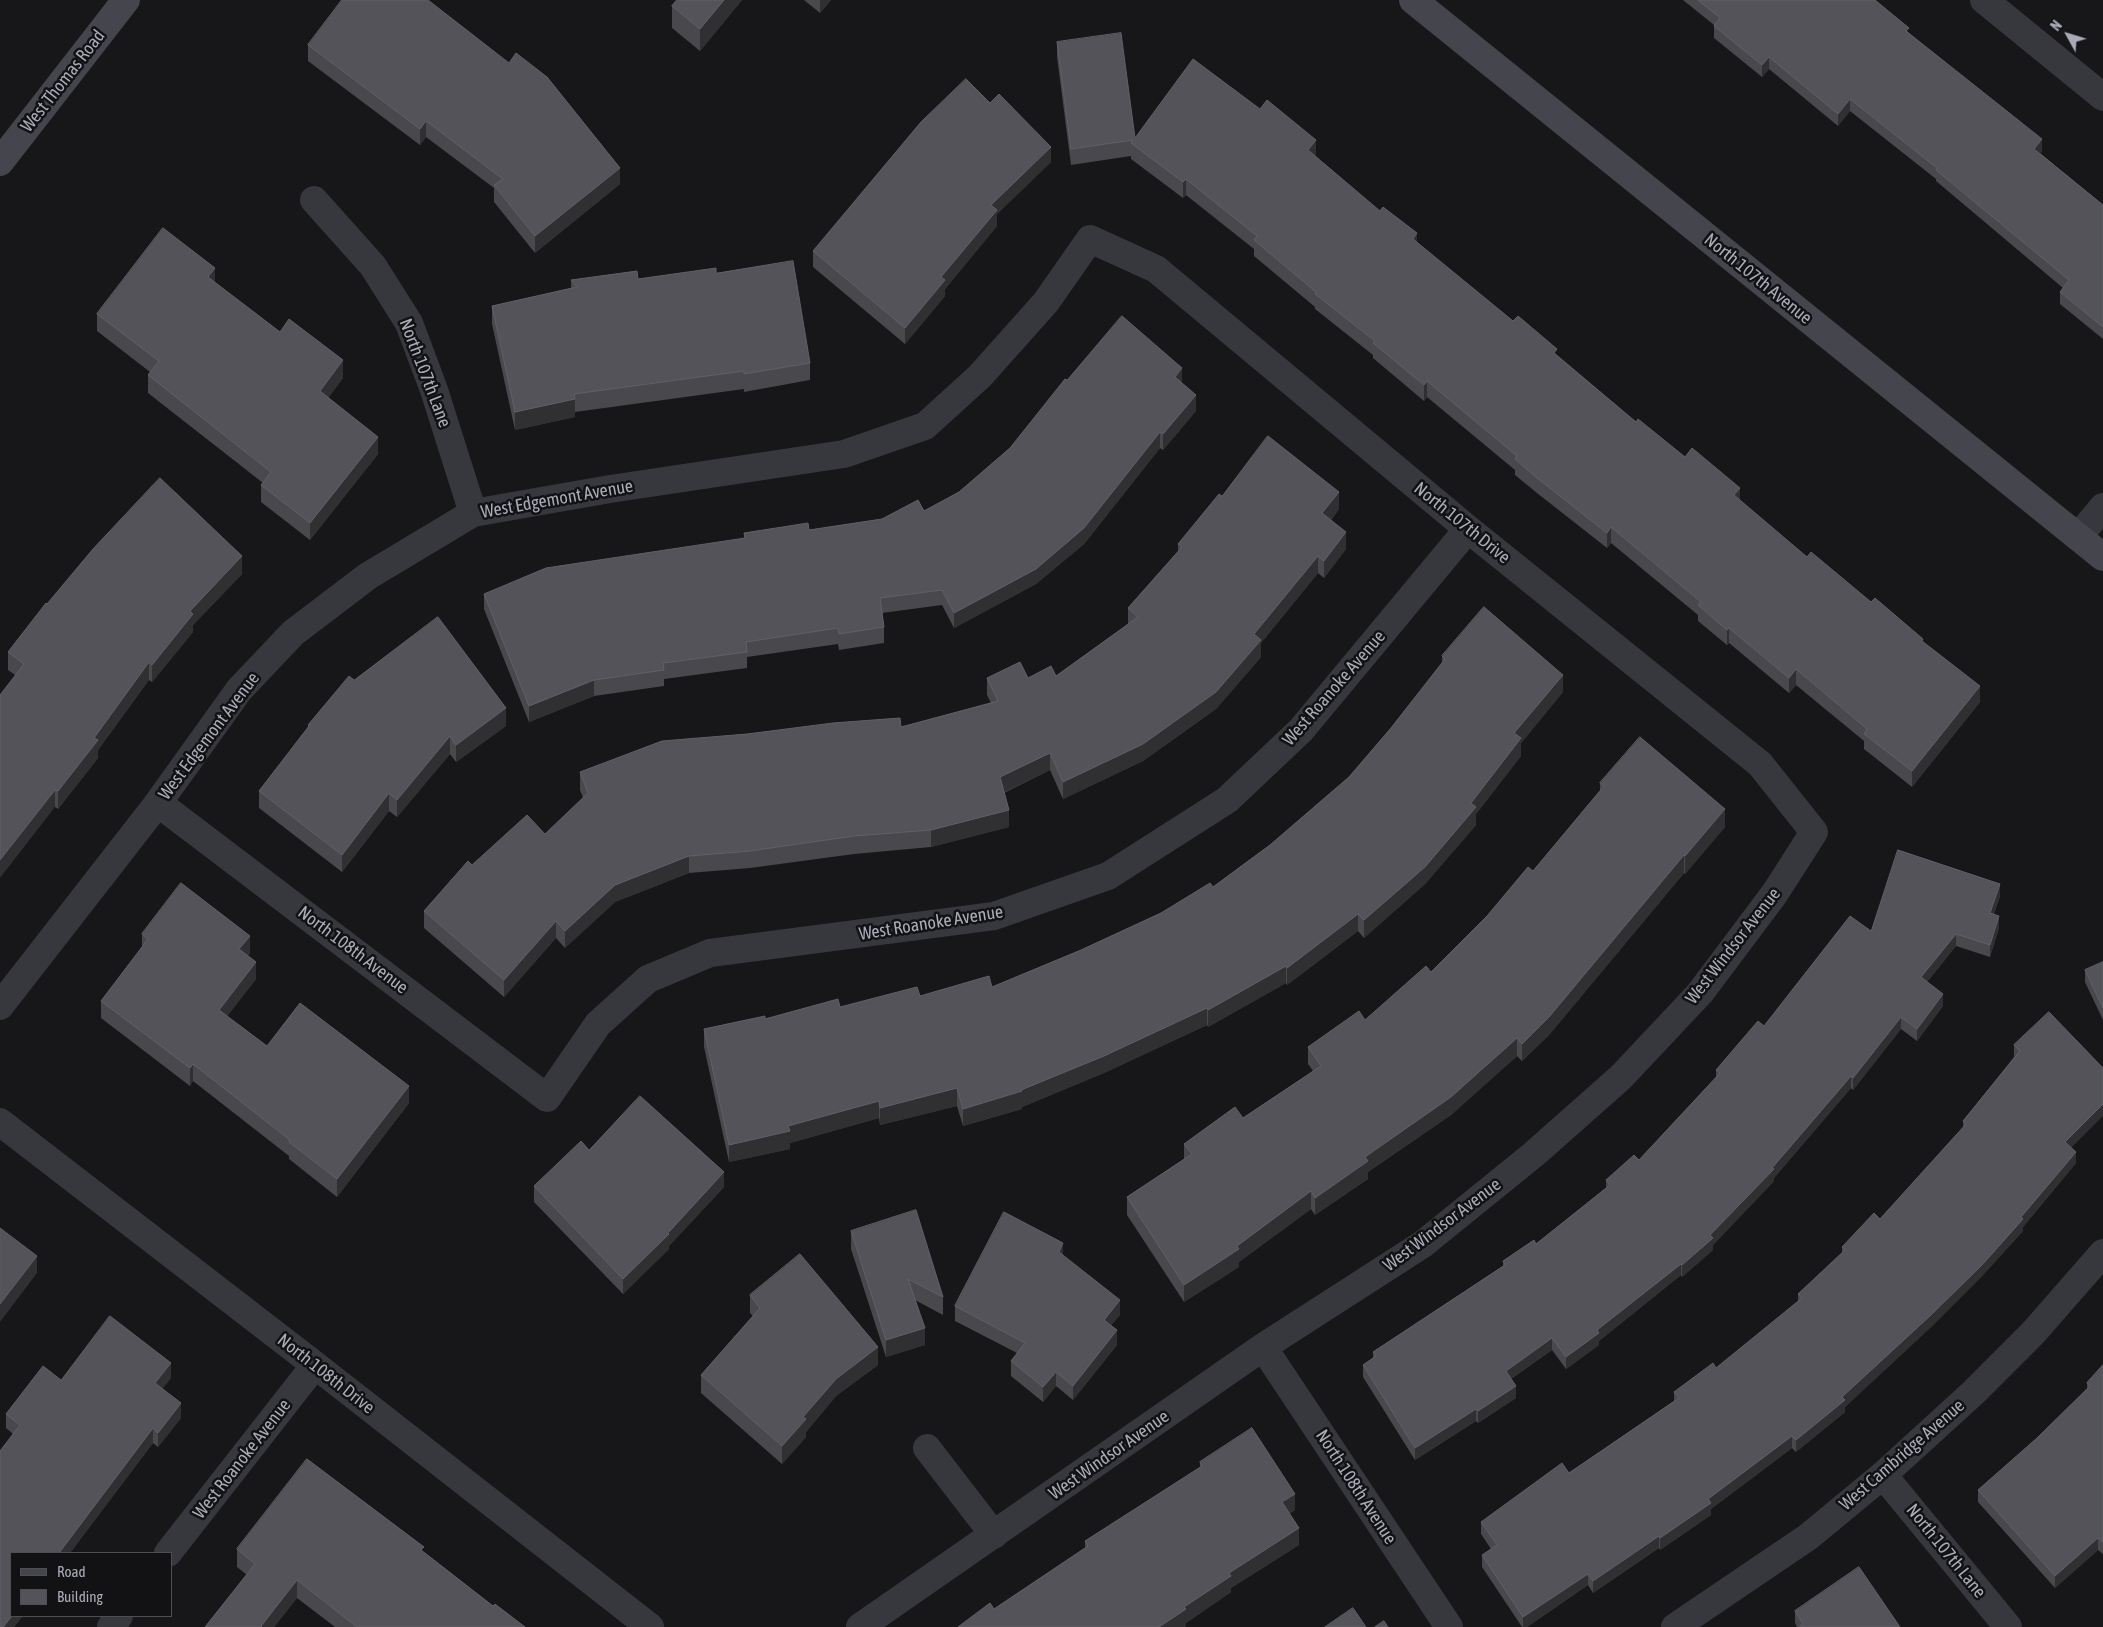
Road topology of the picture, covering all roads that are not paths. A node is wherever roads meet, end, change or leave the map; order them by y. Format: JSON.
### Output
{"nodes":[{"id":1,"x":126,"y":0,"type":"edge"},
{"id":2,"x":1413,"y":0,"type":"edge"},
{"id":3,"x":1984,"y":0,"type":"edge"},
{"id":4,"x":2103,"y":97,"type":"edge"},
{"id":5,"x":0,"y":162,"type":"edge"},
{"id":6,"x":314,"y":200,"type":"dead end"},
{"id":7,"x":1090,"y":239,"type":"joint"},
{"id":8,"x":2103,"y":507,"type":"edge"},
{"id":9,"x":473,"y":513,"type":"junction"},
{"id":10,"x":1468,"y":529,"type":"junction"},
{"id":11,"x":2078,"y":537,"type":"junction"},
{"id":12,"x":2103,"y":557,"type":"edge"},
{"id":13,"x":158,"y":803,"type":"junction"},
{"id":14,"x":1814,"y":832,"type":"joint"},
{"id":15,"x":0,"y":1006,"type":"edge"},
{"id":16,"x":547,"y":1098,"type":"joint"},
{"id":17,"x":0,"y":1122,"type":"edge"},
{"id":18,"x":2103,"y":1253,"type":"edge"},
{"id":19,"x":1263,"y":1347,"type":"junction"},
{"id":20,"x":315,"y":1365,"type":"junction"},
{"id":21,"x":927,"y":1448,"type":"dead end"},
{"id":22,"x":1883,"y":1474,"type":"junction"},
{"id":23,"x":994,"y":1536,"type":"junction"},
{"id":24,"x":169,"y":1552,"type":"edge"},
{"id":25,"x":118,"y":1617,"type":"edge"},
{"id":26,"x":110,"y":1627,"type":"edge"},
{"id":27,"x":650,"y":1627,"type":"edge"},
{"id":28,"x":860,"y":1627,"type":"edge"},
{"id":29,"x":1449,"y":1627,"type":"edge"},
{"id":30,"x":1675,"y":1627,"type":"edge"},
{"id":31,"x":2008,"y":1627,"type":"edge"}],
"edges":[{"from":1,"to":5,"type":"main road","name":"West Thomas Road"},
{"from":2,"to":11,"type":"main road","name":"North 107th Avenue"},
{"from":3,"to":4,"type":"street"},
{"from":6,"to":9,"type":"street","name":"North 107th Lane"},
{"from":7,"to":9,"type":"street","name":"West Edgemont Avenue"},
{"from":7,"to":10,"type":"street","name":"North 107th Drive"},
{"from":8,"to":11,"type":"street"},
{"from":9,"to":13,"type":"street","name":"West Edgemont Avenue"},
{"from":10,"to":14,"type":"street","name":"North 107th Drive"},
{"from":10,"to":16,"type":"street","name":"West Roanoke Avenue"},
{"from":11,"to":12,"type":"main road","name":"North 107th Avenue"},
{"from":13,"to":15,"type":"street","name":"West Edgemont Avenue"},
{"from":13,"to":16,"type":"street","name":"North 108th Avenue"},
{"from":14,"to":19,"type":"street","name":"West Windsor Avenue"},
{"from":17,"to":20,"type":"street","name":"North 108th Drive"},
{"from":18,"to":22,"type":"street","name":"West Cambridge Avenue"},
{"from":19,"to":23,"type":"street","name":"West Windsor Avenue"},
{"from":19,"to":29,"type":"street","name":"North 108th Avenue"},
{"from":20,"to":24,"type":"street","name":"West Roanoke Avenue"},
{"from":20,"to":27,"type":"street","name":"North 108th Drive"},
{"from":21,"to":23,"type":"street"},
{"from":22,"to":30,"type":"street","name":"West Cambridge Avenue"},
{"from":22,"to":31,"type":"street","name":"North 107th Lane"},
{"from":23,"to":28,"type":"street","name":"West Windsor Avenue"},
{"from":25,"to":26,"type":"street"}]}
